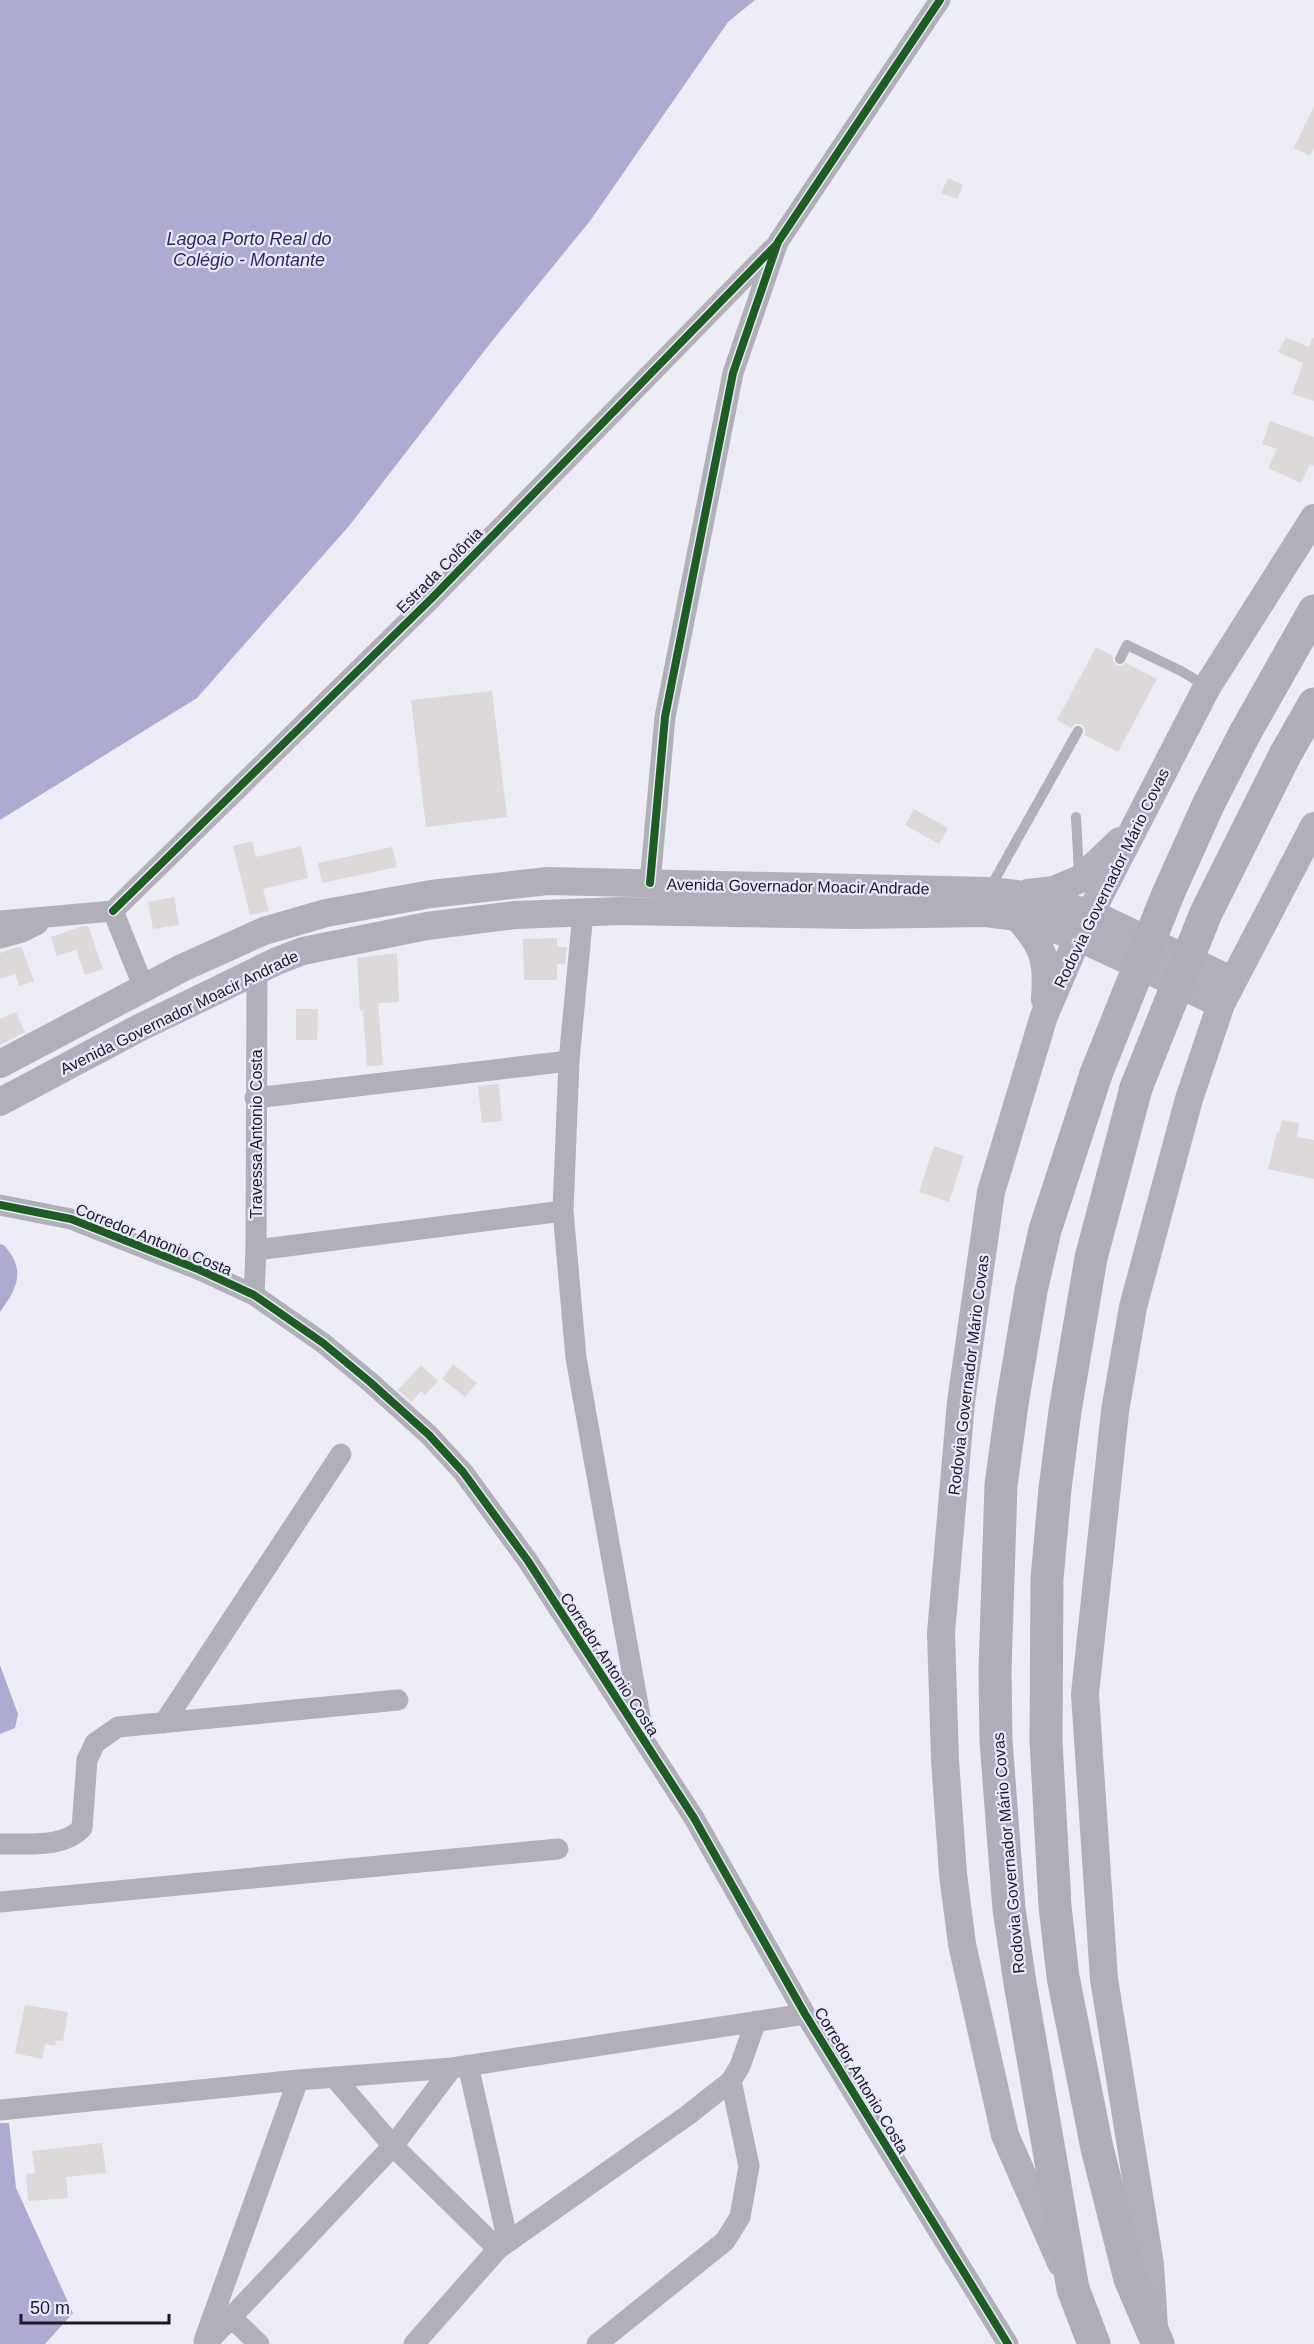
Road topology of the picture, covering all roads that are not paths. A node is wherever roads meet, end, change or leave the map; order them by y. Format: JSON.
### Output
{"nodes":[{"id":1,"x":940,"y":0,"type":"edge"},
{"id":2,"x":778,"y":242,"type":"junction"},
{"id":3,"x":1314,"y":518,"type":"edge"},
{"id":4,"x":1314,"y":611,"type":"edge"},
{"id":5,"x":1119,"y":659,"type":"dead end"},
{"id":6,"x":1207,"y":687,"type":"junction"},
{"id":7,"x":1314,"y":704,"type":"edge"},
{"id":8,"x":1078,"y":731,"type":"dead end"},
{"id":9,"x":1076,"y":817,"type":"dead end"},
{"id":10,"x":1314,"y":826,"type":"edge"},
{"id":11,"x":1133,"y":830,"type":"junction"},
{"id":12,"x":1080,"y":879,"type":"junction"},
{"id":13,"x":650,"y":882,"type":"junction"},
{"id":14,"x":987,"y":902,"type":"junction"},
{"id":15,"x":1017,"y":906,"type":"junction"},
{"id":16,"x":113,"y":911,"type":"junction"},
{"id":17,"x":583,"y":913,"type":"junction"},
{"id":18,"x":57,"y":915,"type":"junction"},
{"id":19,"x":0,"y":921,"type":"edge"},
{"id":20,"x":1084,"y":925,"type":"junction"},
{"id":21,"x":264,"y":931,"type":"junction"},
{"id":22,"x":0,"y":938,"type":"edge"},
{"id":23,"x":267,"y":966,"type":"junction"},
{"id":24,"x":144,"y":987,"type":"junction"},
{"id":25,"x":1227,"y":992,"type":"junction"},
{"id":26,"x":1044,"y":1016,"type":"junction"},
{"id":27,"x":569,"y":1061,"type":"junction"},
{"id":28,"x":0,"y":1064,"type":"edge"},
{"id":29,"x":255,"y":1098,"type":"junction"},
{"id":30,"x":0,"y":1102,"type":"edge"},
{"id":31,"x":0,"y":1205,"type":"edge"},
{"id":32,"x":563,"y":1211,"type":"junction"},
{"id":33,"x":256,"y":1250,"type":"junction"},
{"id":34,"x":254,"y":1295,"type":"junction"},
{"id":35,"x":341,"y":1454,"type":"dead end"},
{"id":36,"x":398,"y":1700,"type":"dead end"},
{"id":37,"x":164,"y":1723,"type":"junction"},
{"id":38,"x":645,"y":1743,"type":"junction"},
{"id":39,"x":0,"y":1844,"type":"edge"},
{"id":40,"x":558,"y":1849,"type":"dead end"},
{"id":41,"x":0,"y":1902,"type":"edge"},
{"id":42,"x":805,"y":2014,"type":"junction"},
{"id":43,"x":756,"y":2021,"type":"junction"},
{"id":44,"x":460,"y":2066,"type":"junction"},
{"id":45,"x":334,"y":2077,"type":"junction"},
{"id":46,"x":298,"y":2080,"type":"junction"},
{"id":47,"x":731,"y":2081,"type":"junction"},
{"id":48,"x":0,"y":2110,"type":"edge"},
{"id":49,"x":393,"y":2146,"type":"junction"},
{"id":50,"x":503,"y":2245,"type":"junction"},
{"id":51,"x":1073,"y":2289,"type":"junction"},
{"id":52,"x":231,"y":2317,"type":"junction"},
{"id":53,"x":1156,"y":2339,"type":"edge"},
{"id":54,"x":205,"y":2344,"type":"edge"},
{"id":55,"x":259,"y":2344,"type":"edge"},
{"id":56,"x":414,"y":2344,"type":"edge"},
{"id":57,"x":597,"y":2344,"type":"edge"},
{"id":58,"x":1008,"y":2344,"type":"edge"},
{"id":59,"x":1094,"y":2344,"type":"edge"}],
"edges":[{"from":1,"to":2,"type":"street"},
{"from":2,"to":13,"type":"street"},
{"from":2,"to":16,"type":"street","name":"Estrada Colônia"},
{"from":3,"to":6,"type":"main road","name":"Rodovia Governador Mário Covas"},
{"from":4,"to":51,"type":"highway","name":"Rodovia Governador Mário Covas","bridge":true},
{"from":5,"to":6,"type":"lane"},
{"from":6,"to":11,"type":"main road","name":"Rodovia Governador Mário Covas"},
{"from":7,"to":53,"type":"highway","bridge":true},
{"from":8,"to":14,"type":"lane"},
{"from":9,"to":12,"type":"lane"},
{"from":10,"to":25,"type":"main road"},
{"from":11,"to":12,"type":"main road"},
{"from":11,"to":20,"type":"main road","name":"Rodovia Governador Mário Covas"},
{"from":12,"to":15,"type":"main road"},
{"from":13,"to":14,"type":"main road","name":"Avenida Governador Moacir Andrade"},
{"from":13,"to":21,"type":"main road","name":"Avenida Governador Moacir Andrade"},
{"from":14,"to":15,"type":"main road","name":"Avenida Governador Moacir Andrade"},
{"from":14,"to":17,"type":"main road","name":"Avenida Governador Moacir Andrade"},
{"from":15,"to":20,"type":"main road","name":"Avenida Governador Moacir Andrade"},
{"from":15,"to":26,"type":"main road"},
{"from":16,"to":18,"type":"street"},
{"from":16,"to":24,"type":"street"},
{"from":17,"to":23,"type":"main road","name":"Avenida Governador Moacir Andrade"},
{"from":17,"to":27,"type":"street"},
{"from":18,"to":19,"type":"street"},
{"from":18,"to":22,"type":"street"},
{"from":20,"to":25,"type":"main road","name":"Avenida Governador Moacir Andrade"},
{"from":20,"to":26,"type":"main road","name":"Rodovia Governador Mário Covas"},
{"from":21,"to":23,"type":"main road"},
{"from":21,"to":24,"type":"main road","name":"Avenida Governador Moacir Andrade"},
{"from":23,"to":29,"type":"street","name":"Travessa Antonio Costa"},
{"from":23,"to":30,"type":"main road","name":"Avenida Governador Moacir Andrade"},
{"from":24,"to":28,"type":"main road","name":"Avenida Governador Moacir Andrade"},
{"from":25,"to":53,"type":"main road"},
{"from":26,"to":51,"type":"main road","name":"Rodovia Governador Mário Covas"},
{"from":27,"to":29,"type":"street"},
{"from":27,"to":32,"type":"street"},
{"from":29,"to":33,"type":"street","name":"Travessa Antonio Costa"},
{"from":31,"to":34,"type":"street","name":"Corredor Antonio Costa"},
{"from":32,"to":33,"type":"street"},
{"from":32,"to":38,"type":"street"},
{"from":33,"to":34,"type":"street","name":"Travessa Antonio Costa"},
{"from":34,"to":38,"type":"street","name":"Corredor Antonio Costa"},
{"from":35,"to":37,"type":"street"},
{"from":36,"to":37,"type":"street"},
{"from":37,"to":39,"type":"street"},
{"from":38,"to":42,"type":"street","name":"Corredor Antonio Costa"},
{"from":40,"to":41,"type":"street"},
{"from":42,"to":43,"type":"street"},
{"from":42,"to":58,"type":"street","name":"Corredor Antonio Costa"},
{"from":43,"to":44,"type":"street"},
{"from":43,"to":47,"type":"street"},
{"from":44,"to":45,"type":"street"},
{"from":44,"to":49,"type":"street"},
{"from":44,"to":50,"type":"street"},
{"from":45,"to":46,"type":"street"},
{"from":45,"to":49,"type":"street"},
{"from":46,"to":48,"type":"street"},
{"from":46,"to":54,"type":"street"},
{"from":47,"to":50,"type":"street"},
{"from":47,"to":57,"type":"street"},
{"from":49,"to":50,"type":"street"},
{"from":49,"to":52,"type":"street"},
{"from":50,"to":56,"type":"street"},
{"from":51,"to":59,"type":"highway","name":"Rodovia Governador Mário Covas"},
{"from":52,"to":54,"type":"street"},
{"from":52,"to":55,"type":"street"}]}
